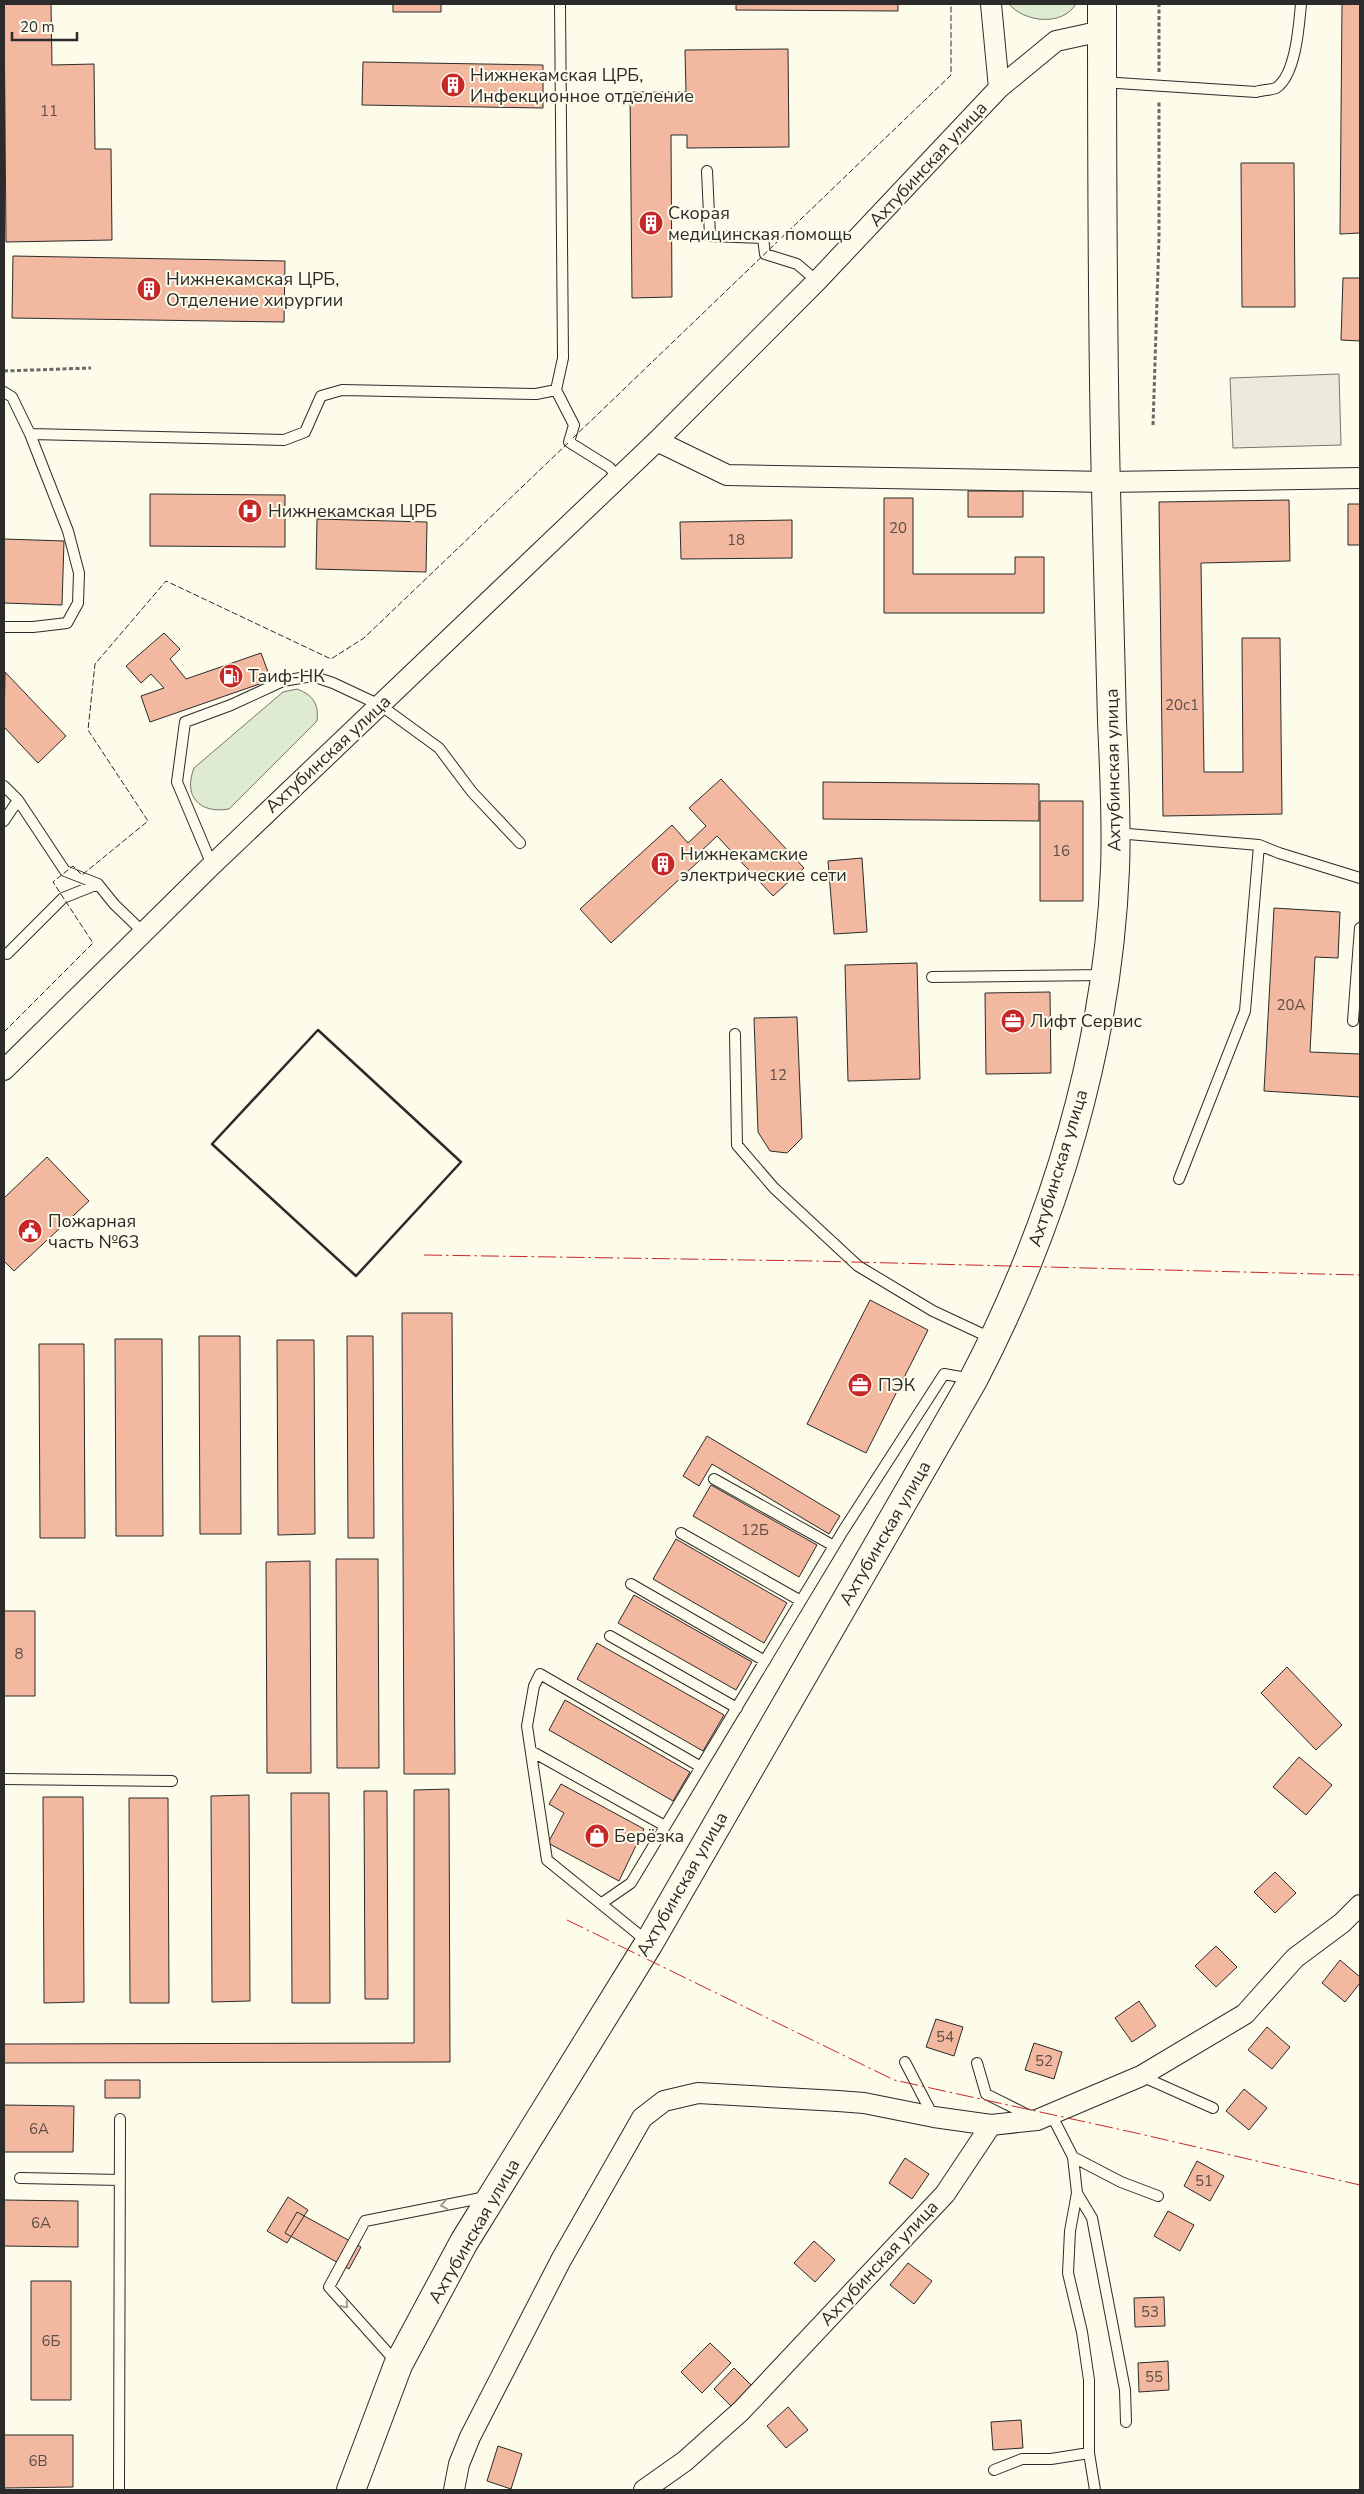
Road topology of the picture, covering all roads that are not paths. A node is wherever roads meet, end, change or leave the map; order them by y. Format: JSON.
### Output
{"nodes":[{"id":1,"x":560,"y":4,"type":"edge"},
{"id":2,"x":991,"y":4,"type":"edge"},
{"id":3,"x":1102,"y":4,"type":"edge"},
{"id":4,"x":1301,"y":4,"type":"edge"},
{"id":5,"x":1102,"y":31,"type":"junction"},
{"id":6,"x":1102,"y":82,"type":"junction"},
{"id":7,"x":999,"y":88,"type":"junction"},
{"id":8,"x":707,"y":171,"type":"dead end"},
{"id":9,"x":817,"y":281,"type":"junction"},
{"id":10,"x":556,"y":390,"type":"junction"},
{"id":11,"x":4,"y":392,"type":"edge"},
{"id":12,"x":30,"y":434,"type":"junction"},
{"id":13,"x":657,"y":442,"type":"junction"},
{"id":14,"x":619,"y":478,"type":"junction"},
{"id":15,"x":1360,"y":478,"type":"edge"},
{"id":16,"x":1106,"y":482,"type":"junction"},
{"id":17,"x":4,"y":627,"type":"edge"},
{"id":18,"x":380,"y":705,"type":"junction"},
{"id":19,"x":4,"y":786,"type":"edge"},
{"id":20,"x":18,"y":800,"type":"junction"},
{"id":21,"x":4,"y":821,"type":"edge"},
{"id":22,"x":1115,"y":833,"type":"junction"},
{"id":23,"x":520,"y":843,"type":"dead end"},
{"id":24,"x":1259,"y":845,"type":"junction"},
{"id":25,"x":212,"y":864,"type":"junction"},
{"id":26,"x":1360,"y":878,"type":"edge"},
{"id":27,"x":98,"y":884,"type":"junction"},
{"id":28,"x":1360,"y":928,"type":"edge"},
{"id":29,"x":144,"y":933,"type":"junction"},
{"id":30,"x":7,"y":954,"type":"dead end"},
{"id":31,"x":1104,"y":975,"type":"junction"},
{"id":32,"x":932,"y":977,"type":"dead end"},
{"id":33,"x":1353,"y":1021,"type":"dead end"},
{"id":34,"x":735,"y":1034,"type":"dead end"},
{"id":35,"x":4,"y":1070,"type":"edge"},
{"id":36,"x":1178,"y":1179,"type":"dead end"},
{"id":37,"x":994,"y":1339,"type":"junction"},
{"id":38,"x":973,"y":1380,"type":"junction"},
{"id":39,"x":714,"y":1479,"type":"dead end"},
{"id":40,"x":681,"y":1533,"type":"dead end"},
{"id":41,"x":834,"y":1546,"type":"junction"},
{"id":42,"x":631,"y":1584,"type":"dead end"},
{"id":43,"x":801,"y":1601,"type":"junction"},
{"id":44,"x":610,"y":1636,"type":"dead end"},
{"id":45,"x":765,"y":1661,"type":"junction"},
{"id":46,"x":736,"y":1708,"type":"junction"},
{"id":47,"x":531,"y":1751,"type":"junction"},
{"id":48,"x":701,"y":1767,"type":"junction"},
{"id":49,"x":4,"y":1779,"type":"edge"},
{"id":50,"x":172,"y":1781,"type":"dead end"},
{"id":51,"x":665,"y":1826,"type":"junction"},
{"id":52,"x":602,"y":1903,"type":"junction"},
{"id":53,"x":1360,"y":1905,"type":"edge"},
{"id":54,"x":649,"y":1943,"type":"junction"},
{"id":55,"x":905,"y":2062,"type":"dead end"},
{"id":56,"x":977,"y":2063,"type":"dead end"},
{"id":57,"x":1141,"y":2076,"type":"junction"},
{"id":58,"x":1213,"y":2108,"type":"dead end"},
{"id":59,"x":934,"y":2117,"type":"junction"},
{"id":60,"x":1044,"y":2117,"type":"junction"},
{"id":61,"x":120,"y":2119,"type":"dead end"},
{"id":62,"x":991,"y":2125,"type":"junction"},
{"id":63,"x":1073,"y":2157,"type":"junction"},
{"id":64,"x":20,"y":2178,"type":"dead end"},
{"id":65,"x":120,"y":2180,"type":"junction"},
{"id":66,"x":1077,"y":2193,"type":"junction"},
{"id":67,"x":492,"y":2196,"type":"junction"},
{"id":68,"x":1158,"y":2196,"type":"dead end"},
{"id":69,"x":398,"y":2365,"type":"junction"},
{"id":70,"x":1126,"y":2422,"type":"dead end"},
{"id":71,"x":1089,"y":2453,"type":"junction"},
{"id":72,"x":994,"y":2470,"type":"dead end"},
{"id":73,"x":118,"y":2490,"type":"edge"},
{"id":74,"x":351,"y":2490,"type":"edge"},
{"id":75,"x":454,"y":2490,"type":"edge"},
{"id":76,"x":644,"y":2490,"type":"edge"},
{"id":77,"x":1095,"y":2490,"type":"edge"}],
"edges":[{"from":1,"to":10,"type":"lane"},
{"from":2,"to":7,"type":"street"},
{"from":3,"to":5,"type":"street","name":"Ахтубинская улица"},
{"from":4,"to":6,"type":"lane"},
{"from":5,"to":6,"type":"street","name":"Ахтубинская улица"},
{"from":5,"to":7,"type":"street","name":"Ахтубинская улица"},
{"from":6,"to":16,"type":"street","name":"Ахтубинская улица"},
{"from":7,"to":9,"type":"street","name":"Ахтубинская улица"},
{"from":8,"to":9,"type":"lane"},
{"from":9,"to":13,"type":"street","name":"Ахтубинская улица"},
{"from":10,"to":12,"type":"lane"},
{"from":10,"to":14,"type":"lane"},
{"from":11,"to":12,"type":"lane"},
{"from":12,"to":17,"type":"lane"},
{"from":13,"to":14,"type":"street","name":"Ахтубинская улица"},
{"from":13,"to":16,"type":"street"},
{"from":14,"to":18,"type":"street","name":"Ахтубинская улица"},
{"from":15,"to":16,"type":"street"},
{"from":16,"to":22,"type":"street","name":"Ахтубинская улица"},
{"from":18,"to":23,"type":"lane"},
{"from":18,"to":25,"type":"street","name":"Ахтубинская улица"},
{"from":18,"to":25,"type":"lane"},
{"from":19,"to":20,"type":"lane"},
{"from":20,"to":21,"type":"lane"},
{"from":20,"to":27,"type":"lane"},
{"from":22,"to":24,"type":"lane"},
{"from":22,"to":31,"type":"street","name":"Ахтубинская улица"},
{"from":24,"to":26,"type":"lane"},
{"from":24,"to":36,"type":"lane"},
{"from":25,"to":29,"type":"street","name":"Ахтубинская улица"},
{"from":27,"to":29,"type":"lane"},
{"from":27,"to":30,"type":"lane"},
{"from":28,"to":33,"type":"lane"},
{"from":29,"to":35,"type":"street","name":"Ахтубинская улица"},
{"from":31,"to":32,"type":"lane"},
{"from":31,"to":37,"type":"street","name":"Ахтубинская улица"},
{"from":34,"to":37,"type":"lane"},
{"from":37,"to":38,"type":"street","name":"Ахтубинская улица"},
{"from":38,"to":41,"type":"lane"},
{"from":38,"to":54,"type":"street","name":"Ахтубинская улица"},
{"from":39,"to":41,"type":"lane"},
{"from":40,"to":43,"type":"lane"},
{"from":41,"to":43,"type":"lane"},
{"from":42,"to":45,"type":"lane"},
{"from":43,"to":45,"type":"lane"},
{"from":44,"to":46,"type":"lane"},
{"from":45,"to":46,"type":"lane"},
{"from":46,"to":48,"type":"lane"},
{"from":47,"to":48,"type":"lane"},
{"from":47,"to":51,"type":"lane"},
{"from":47,"to":52,"type":"lane"},
{"from":48,"to":51,"type":"lane"},
{"from":49,"to":50,"type":"lane"},
{"from":51,"to":52,"type":"lane"},
{"from":52,"to":54,"type":"lane"},
{"from":53,"to":57,"type":"street"},
{"from":54,"to":67,"type":"street","name":"Ахтубинская улица"},
{"from":55,"to":59,"type":"lane"},
{"from":56,"to":60,"type":"lane"},
{"from":57,"to":58,"type":"lane"},
{"from":57,"to":60,"type":"street"},
{"from":59,"to":62,"type":"street"},
{"from":59,"to":75,"type":"street"},
{"from":60,"to":62,"type":"street"},
{"from":60,"to":63,"type":"lane"},
{"from":61,"to":65,"type":"lane"},
{"from":62,"to":76,"type":"street","name":"Ахтубинская улица"},
{"from":63,"to":66,"type":"lane"},
{"from":63,"to":68,"type":"lane"},
{"from":64,"to":65,"type":"lane"},
{"from":65,"to":73,"type":"lane"},
{"from":66,"to":70,"type":"lane"},
{"from":66,"to":71,"type":"lane"},
{"from":67,"to":69,"type":"street","name":"Ахтубинская улица"},
{"from":67,"to":69,"type":"lane","one_way":true},
{"from":69,"to":74,"type":"street","name":"Ахтубинская улица"},
{"from":71,"to":72,"type":"lane"},
{"from":71,"to":77,"type":"lane"}]}
